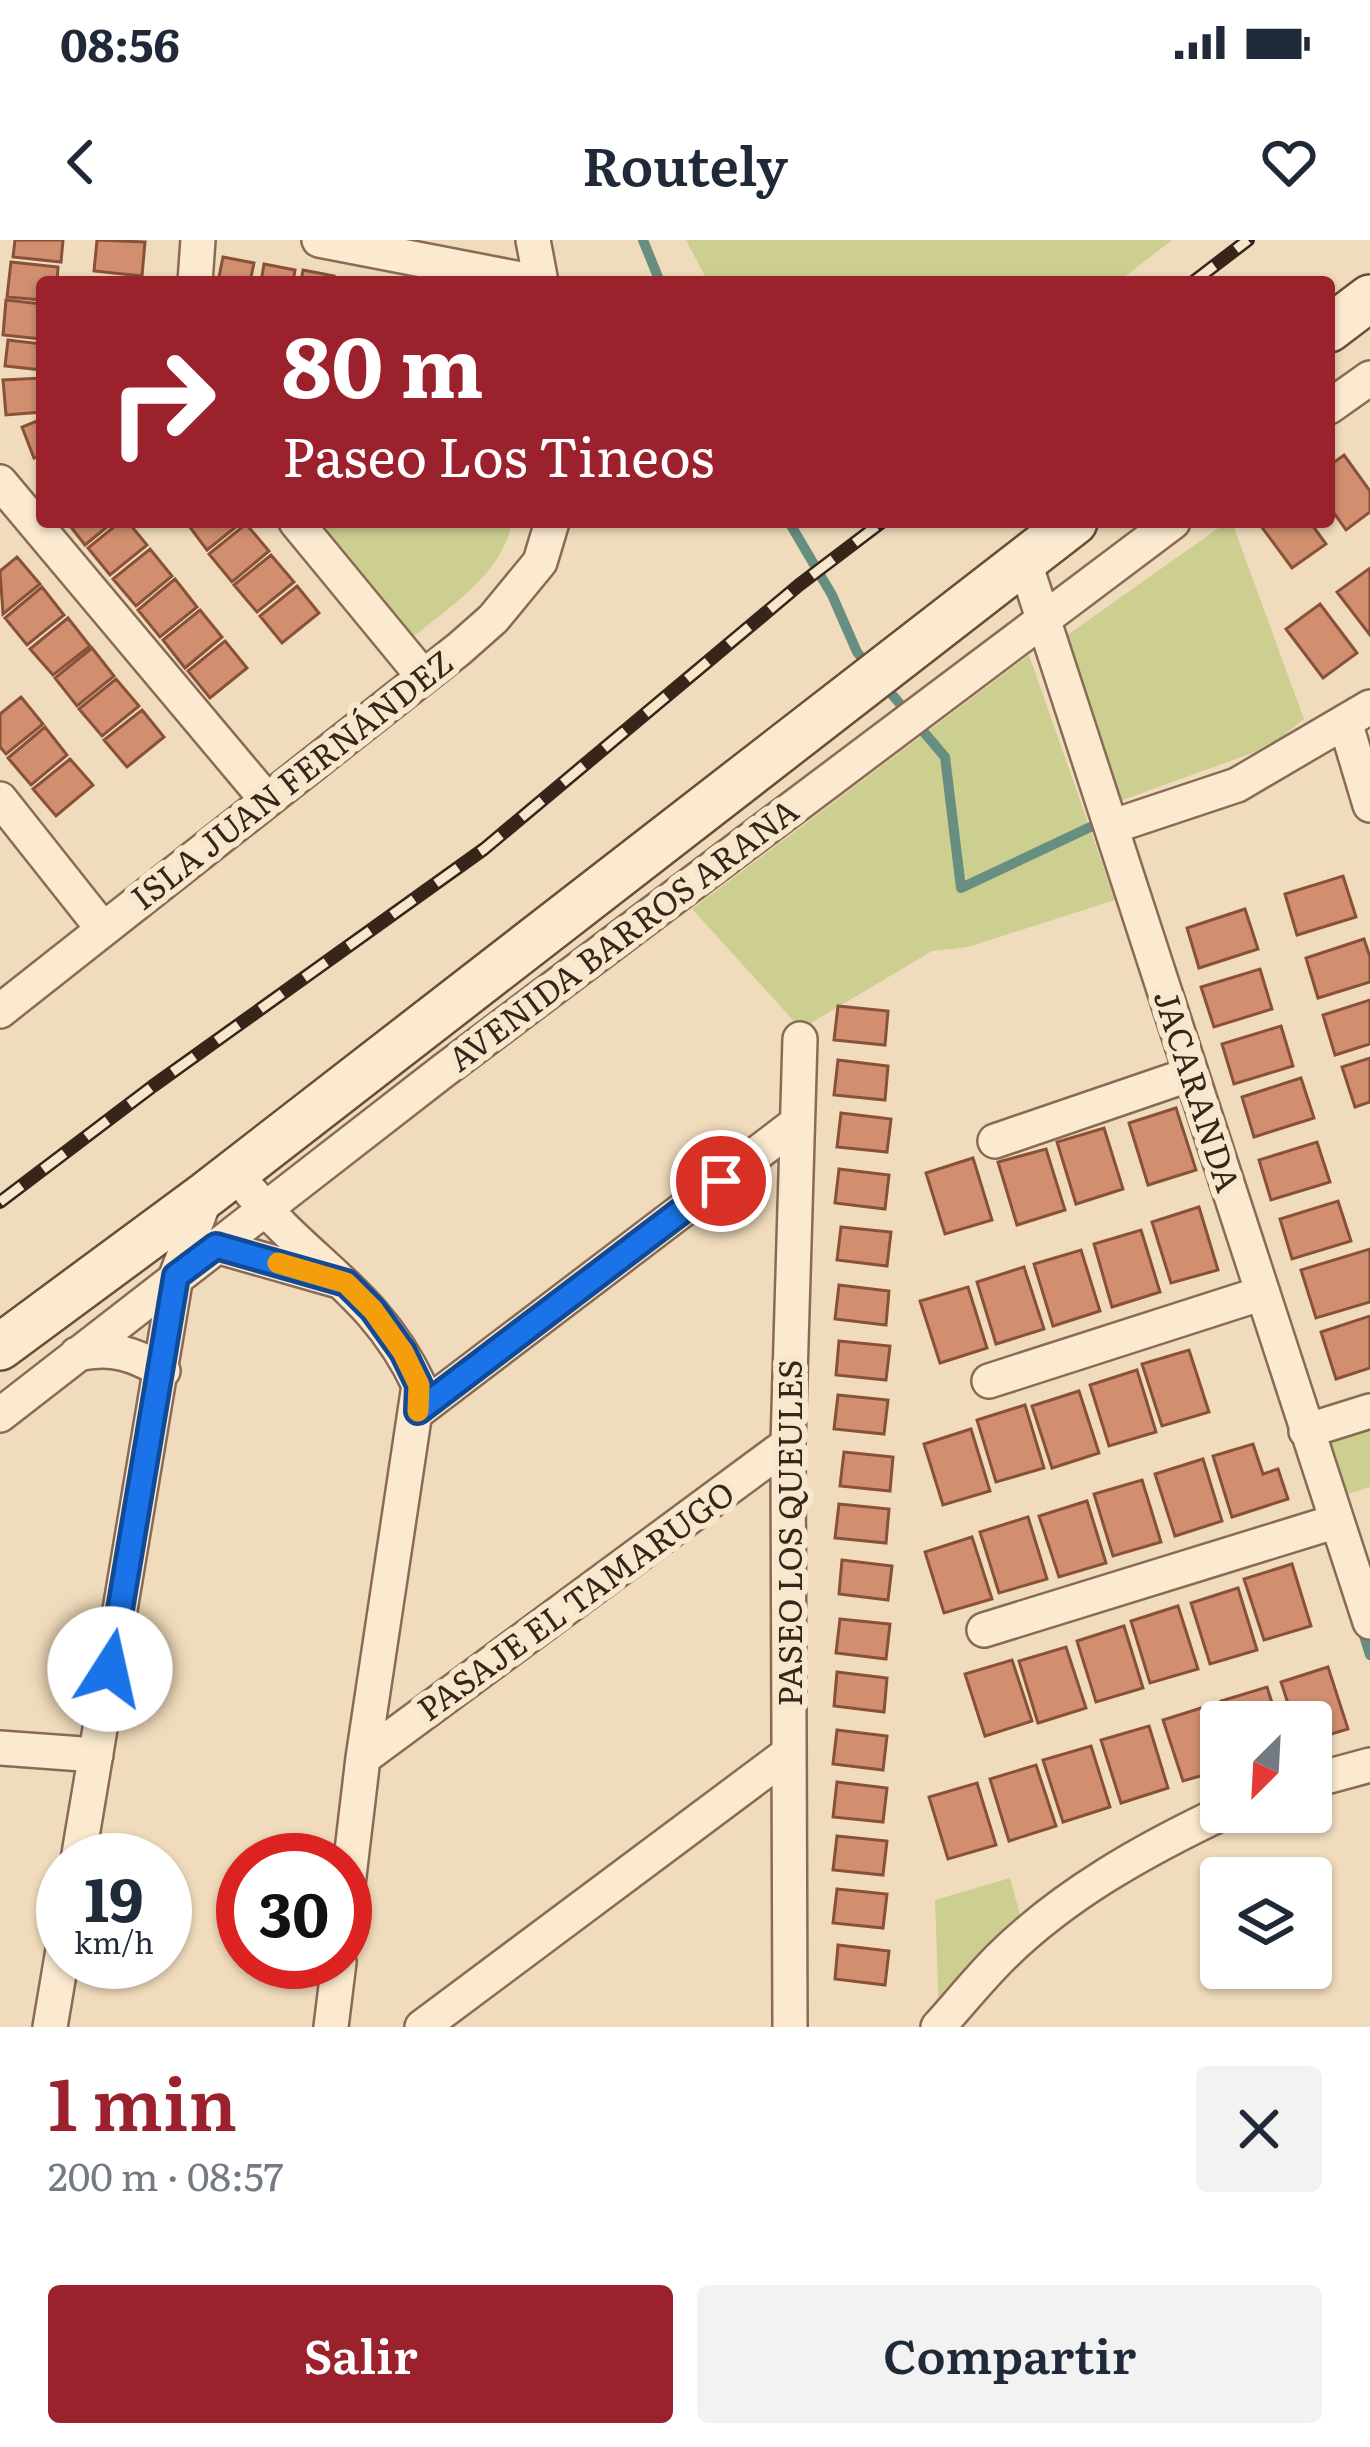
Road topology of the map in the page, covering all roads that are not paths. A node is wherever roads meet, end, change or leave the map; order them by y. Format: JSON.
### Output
{"nodes":[{"id":1,"x":198,"y":240,"type":"edge"},
{"id":2,"x":319,"y":240,"type":"edge"},
{"id":3,"x":533,"y":240,"type":"edge"},
{"id":4,"x":195,"y":276,"type":"edge"},
{"id":5,"x":508,"y":276,"type":"edge"},
{"id":6,"x":538,"y":276,"type":"edge"},
{"id":7,"x":1370,"y":298,"type":"edge"},
{"id":8,"x":1335,"y":324,"type":"edge"},
{"id":9,"x":1370,"y":378,"type":"edge"},
{"id":10,"x":1335,"y":403,"type":"edge"},
{"id":11,"x":0,"y":482,"type":"edge"},
{"id":12,"x":36,"y":525,"type":"edge"},
{"id":13,"x":39,"y":528,"type":"edge"},
{"id":14,"x":301,"y":528,"type":"edge"},
{"id":15,"x":550,"y":528,"type":"edge"},
{"id":16,"x":1066,"y":528,"type":"edge"},
{"id":17,"x":1165,"y":528,"type":"edge"},
{"id":18,"x":1024,"y":560,"type":"junction"},
{"id":19,"x":1043,"y":617,"type":"junction"},
{"id":20,"x":422,"y":675,"type":"junction"},
{"id":21,"x":1358,"y":716,"type":"edge"},
{"id":22,"x":0,"y":799,"type":"edge"},
{"id":23,"x":266,"y":799,"type":"junction"},
{"id":24,"x":1370,"y":805,"type":"edge"},
{"id":25,"x":1111,"y":827,"type":"junction"},
{"id":26,"x":103,"y":929,"type":"junction"},
{"id":27,"x":0,"y":1011,"type":"edge"},
{"id":28,"x":800,"y":1039,"type":"dead end"},
{"id":29,"x":1192,"y":1074,"type":"junction"},
{"id":30,"x":797,"y":1123,"type":"junction"},
{"id":31,"x":995,"y":1141,"type":"dead end"},
{"id":32,"x":221,"y":1183,"type":"junction"},
{"id":33,"x":264,"y":1208,"type":"junction"},
{"id":34,"x":216,"y":1246,"type":"junction"},
{"id":35,"x":129,"y":1251,"type":"junction"},
{"id":36,"x":176,"y":1276,"type":"junction"},
{"id":37,"x":346,"y":1283,"type":"junction"},
{"id":38,"x":1263,"y":1293,"type":"junction"},
{"id":39,"x":0,"y":1347,"type":"edge"},
{"id":40,"x":77,"y":1354,"type":"junction"},
{"id":41,"x":163,"y":1371,"type":"junction"},
{"id":42,"x":989,"y":1382,"type":"dead end"},
{"id":43,"x":418,"y":1411,"type":"junction"},
{"id":44,"x":1370,"y":1411,"type":"edge"},
{"id":45,"x":0,"y":1415,"type":"edge"},
{"id":46,"x":1306,"y":1431,"type":"junction"},
{"id":47,"x":788,"y":1444,"type":"junction"},
{"id":48,"x":1337,"y":1521,"type":"junction"},
{"id":49,"x":1370,"y":1622,"type":"edge"},
{"id":50,"x":984,"y":1630,"type":"dead end"},
{"id":51,"x":0,"y":1748,"type":"edge"},
{"id":52,"x":789,"y":1753,"type":"junction"},
{"id":53,"x":95,"y":1754,"type":"junction"},
{"id":54,"x":363,"y":1758,"type":"junction"},
{"id":55,"x":1370,"y":1765,"type":"edge"},
{"id":56,"x":1332,"y":1775,"type":"edge"},
{"id":57,"x":1200,"y":1824,"type":"edge"},
{"id":58,"x":82,"y":1833,"type":"edge"},
{"id":59,"x":354,"y":1833,"type":"edge"},
{"id":60,"x":56,"y":1989,"type":"edge"},
{"id":61,"x":336,"y":1989,"type":"edge"},
{"id":62,"x":50,"y":2027,"type":"edge"},
{"id":63,"x":331,"y":2027,"type":"edge"},
{"id":64,"x":422,"y":2027,"type":"edge"},
{"id":65,"x":790,"y":2027,"type":"edge"},
{"id":66,"x":938,"y":2027,"type":"edge"}],
"edges":[{"from":1,"to":4,"type":"street"},
{"from":2,"to":5,"type":"street"},
{"from":3,"to":6,"type":"street"},
{"from":7,"to":8,"type":"main road"},
{"from":9,"to":10,"type":"street"},
{"from":11,"to":12,"type":"street"},
{"from":13,"to":23,"type":"street"},
{"from":14,"to":20,"type":"street"},
{"from":15,"to":20,"type":"street","name":"ISLA JUAN FERNÁNDEZ"},
{"from":16,"to":18,"type":"main road","name":"AVENIDA BARROS ARANA"},
{"from":17,"to":19,"type":"street","name":"AVENIDA BARROS ARANA"},
{"from":18,"to":19,"type":"street","name":"JACARANDA"},
{"from":18,"to":32,"type":"main road","name":"AVENIDA BARROS ARANA"},
{"from":19,"to":25,"type":"street","name":"JACARANDA"},
{"from":19,"to":33,"type":"street","name":"AVENIDA BARROS ARANA"},
{"from":20,"to":23,"type":"street","name":"ISLA JUAN FERNÁNDEZ"},
{"from":21,"to":24,"type":"street"},
{"from":21,"to":25,"type":"street"},
{"from":22,"to":26,"type":"street"},
{"from":23,"to":26,"type":"street","name":"ISLA JUAN FERNÁNDEZ"},
{"from":25,"to":29,"type":"street","name":"JACARANDA"},
{"from":26,"to":27,"type":"street","name":"ISLA JUAN FERNÁNDEZ"},
{"from":28,"to":30,"type":"street","name":"PASEO LOS QUEULES"},
{"from":29,"to":31,"type":"street"},
{"from":29,"to":38,"type":"street","name":"JACARANDA"},
{"from":30,"to":43,"type":"street"},
{"from":30,"to":47,"type":"street","name":"PASEO LOS QUEULES"},
{"from":32,"to":33,"type":"street"},
{"from":32,"to":35,"type":"main road","name":"AVENIDA BARROS ARANA"},
{"from":32,"to":36,"type":"street"},
{"from":33,"to":34,"type":"street","name":"AVENIDA BARROS ARANA"},
{"from":33,"to":37,"type":"street"},
{"from":34,"to":36,"type":"street","name":"AVENIDA BARROS ARANA"},
{"from":34,"to":37,"type":"street"},
{"from":35,"to":36,"type":"street"},
{"from":35,"to":39,"type":"main road","name":"AVENIDA BARROS ARANA"},
{"from":36,"to":40,"type":"street","name":"AVENIDA BARROS ARANA"},
{"from":36,"to":41,"type":"street"},
{"from":37,"to":43,"type":"street"},
{"from":38,"to":42,"type":"street"},
{"from":38,"to":46,"type":"street","name":"JACARANDA"},
{"from":40,"to":41,"type":"street"},
{"from":40,"to":45,"type":"street","name":"AVENIDA BARROS ARANA"},
{"from":41,"to":53,"type":"street"},
{"from":43,"to":54,"type":"street"},
{"from":44,"to":46,"type":"street"},
{"from":46,"to":48,"type":"street","name":"JACARANDA"},
{"from":47,"to":52,"type":"street","name":"PASEO LOS QUEULES"},
{"from":47,"to":54,"type":"street","name":"PASAJE EL TAMARUGO"},
{"from":48,"to":49,"type":"street","name":"JACARANDA"},
{"from":48,"to":50,"type":"street"},
{"from":51,"to":53,"type":"street"},
{"from":52,"to":64,"type":"street"},
{"from":52,"to":65,"type":"street","name":"PASEO LOS QUEULES"},
{"from":53,"to":58,"type":"street"},
{"from":54,"to":59,"type":"street"},
{"from":55,"to":56,"type":"street"},
{"from":57,"to":66,"type":"street"},
{"from":60,"to":62,"type":"street"},
{"from":61,"to":63,"type":"street"}]}
